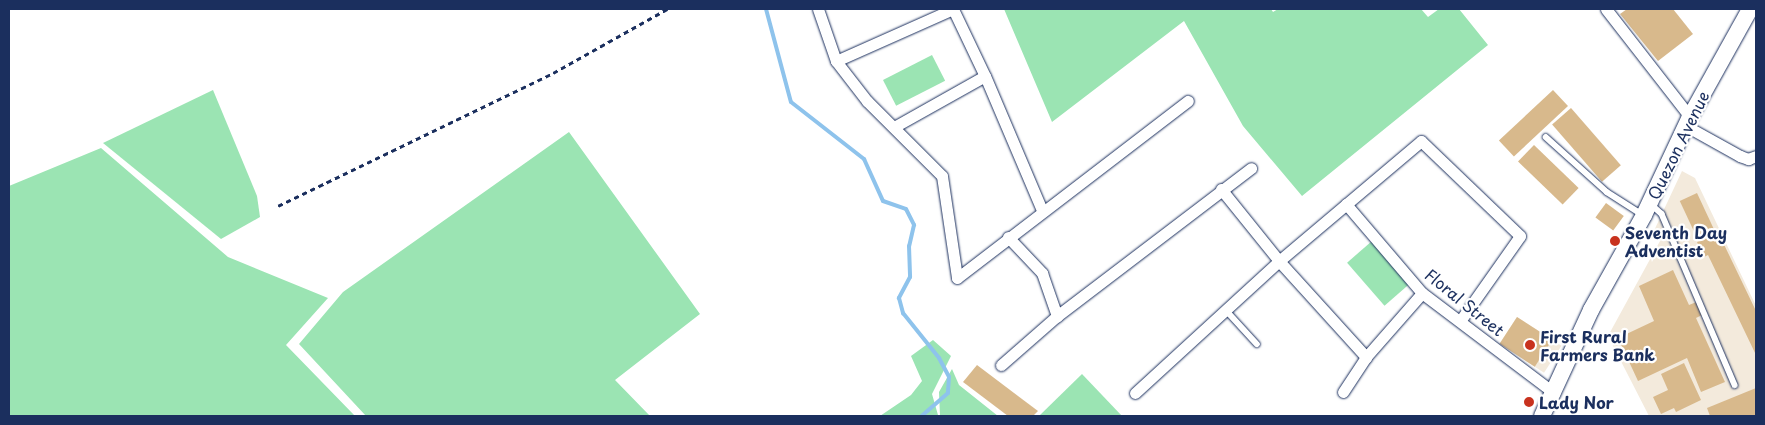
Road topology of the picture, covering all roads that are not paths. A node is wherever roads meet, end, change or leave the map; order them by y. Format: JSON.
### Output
{"nodes":[{"id":1,"x":818,"y":9,"type":"edge"},
{"id":2,"x":953,"y":9,"type":"edge"},
{"id":3,"x":1606,"y":9,"type":"edge"},
{"id":4,"x":1750,"y":9,"type":"edge"},
{"id":5,"x":836,"y":61,"type":"junction"},
{"id":6,"x":985,"y":76,"type":"junction"},
{"id":7,"x":1188,"y":101,"type":"dead end"},
{"id":8,"x":1688,"y":122,"type":"junction"},
{"id":9,"x":894,"y":126,"type":"junction"},
{"id":10,"x":1546,"y":137,"type":"dead end"},
{"id":11,"x":1756,"y":156,"type":"edge"},
{"id":12,"x":1251,"y":168,"type":"dead end"},
{"id":13,"x":1221,"y":189,"type":"junction"},
{"id":14,"x":1346,"y":204,"type":"junction"},
{"id":15,"x":1647,"y":209,"type":"junction"},
{"id":16,"x":1042,"y":210,"type":"junction"},
{"id":17,"x":1008,"y":237,"type":"junction"},
{"id":18,"x":1279,"y":261,"type":"junction"},
{"id":19,"x":1422,"y":293,"type":"junction"},
{"id":20,"x":1226,"y":310,"type":"junction"},
{"id":21,"x":1057,"y":316,"type":"junction"},
{"id":22,"x":1460,"y":320,"type":"junction"},
{"id":23,"x":1257,"y":344,"type":"dead end"},
{"id":24,"x":1366,"y":358,"type":"junction"},
{"id":25,"x":1000,"y":365,"type":"dead end"},
{"id":26,"x":1735,"y":385,"type":"dead end"},
{"id":27,"x":1343,"y":392,"type":"dead end"},
{"id":28,"x":1135,"y":393,"type":"dead end"},
{"id":29,"x":1554,"y":393,"type":"junction"},
{"id":30,"x":1542,"y":416,"type":"edge"}],
"edges":[{"from":1,"to":5,"type":"street"},
{"from":2,"to":5,"type":"street"},
{"from":2,"to":6,"type":"street"},
{"from":3,"to":8,"type":"street"},
{"from":4,"to":8,"type":"main road","name":"Quezon Avenue"},
{"from":5,"to":9,"type":"street"},
{"from":6,"to":9,"type":"street"},
{"from":6,"to":16,"type":"street"},
{"from":7,"to":16,"type":"street"},
{"from":8,"to":11,"type":"street"},
{"from":8,"to":15,"type":"main road","name":"Quezon Avenue"},
{"from":9,"to":17,"type":"street"},
{"from":10,"to":15,"type":"lane"},
{"from":12,"to":13,"type":"street"},
{"from":13,"to":18,"type":"street"},
{"from":13,"to":21,"type":"street"},
{"from":14,"to":18,"type":"street"},
{"from":14,"to":19,"type":"street","name":"Floral Street"},
{"from":14,"to":22,"type":"street"},
{"from":15,"to":26,"type":"lane"},
{"from":15,"to":29,"type":"main road","name":"Quezon Avenue"},
{"from":16,"to":17,"type":"street"},
{"from":17,"to":21,"type":"street"},
{"from":18,"to":20,"type":"street"},
{"from":18,"to":24,"type":"street"},
{"from":19,"to":22,"type":"street","name":"Floral Street"},
{"from":19,"to":24,"type":"street"},
{"from":20,"to":23,"type":"lane"},
{"from":20,"to":28,"type":"street"},
{"from":21,"to":25,"type":"street"},
{"from":22,"to":29,"type":"street","name":"Floral Street"},
{"from":24,"to":27,"type":"street"},
{"from":29,"to":30,"type":"main road","name":"Quezon Avenue"}]}
